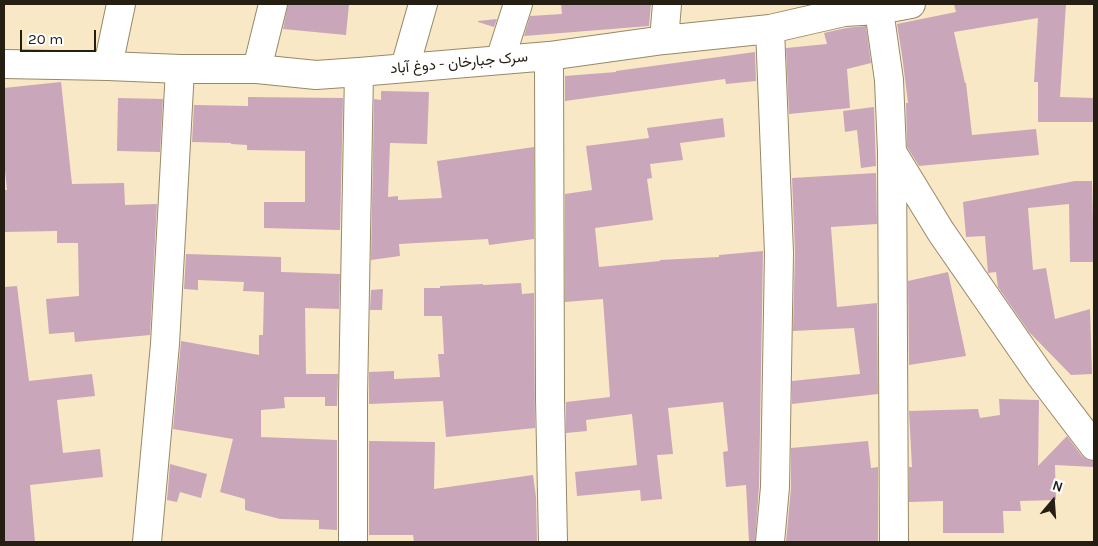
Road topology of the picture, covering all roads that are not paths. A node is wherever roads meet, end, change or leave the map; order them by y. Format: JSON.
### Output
{"nodes":[{"id":1,"x":121,"y":4,"type":"edge"},
{"id":2,"x":273,"y":4,"type":"edge"},
{"id":3,"x":423,"y":4,"type":"edge"},
{"id":4,"x":518,"y":4,"type":"edge"},
{"id":5,"x":667,"y":4,"type":"edge"},
{"id":6,"x":911,"y":4,"type":"edge"},
{"id":7,"x":845,"y":8,"type":"edge"},
{"id":8,"x":879,"y":10,"type":"junction"},
{"id":9,"x":770,"y":29,"type":"junction"},
{"id":10,"x":664,"y":40,"type":"junction"},
{"id":11,"x":549,"y":56,"type":"junction"},
{"id":12,"x":500,"y":60,"type":"junction"},
{"id":13,"x":4,"y":64,"type":"edge"},
{"id":14,"x":108,"y":66,"type":"junction"},
{"id":15,"x":404,"y":68,"type":"junction"},
{"id":16,"x":180,"y":69,"type":"junction"},
{"id":17,"x":257,"y":69,"type":"junction"},
{"id":18,"x":359,"y":72,"type":"junction"},
{"id":19,"x":892,"y":152,"type":"junction"},
{"id":20,"x":1094,"y":446,"type":"edge"},
{"id":21,"x":147,"y":542,"type":"edge"},
{"id":22,"x":353,"y":542,"type":"edge"},
{"id":23,"x":553,"y":542,"type":"edge"},
{"id":24,"x":770,"y":542,"type":"edge"},
{"id":25,"x":894,"y":542,"type":"edge"}],
"edges":[{"from":1,"to":14,"type":"street"},
{"from":2,"to":17,"type":"street"},
{"from":3,"to":15,"type":"street"},
{"from":4,"to":12,"type":"street"},
{"from":5,"to":10,"type":"street"},
{"from":6,"to":8,"type":"street","name":"سرک جبارخان - دوغ آباد"},
{"from":7,"to":8,"type":"street","name":"سرک جبارخان - دوغ آباد"},
{"from":7,"to":9,"type":"street","name":"سرک جبارخان - دوغ آباد"},
{"from":8,"to":19,"type":"street"},
{"from":9,"to":10,"type":"street","name":"سرک جبارخان - دوغ آباد"},
{"from":9,"to":24,"type":"street"},
{"from":10,"to":11,"type":"street","name":"سرک جبارخان - دوغ آباد"},
{"from":11,"to":12,"type":"street","name":"سرک جبارخان - دوغ آباد"},
{"from":11,"to":23,"type":"street"},
{"from":12,"to":15,"type":"street","name":"سرک جبارخان - دوغ آباد"},
{"from":13,"to":14,"type":"street","name":"سرک جبارخان - دوغ آباد"},
{"from":14,"to":16,"type":"street","name":"سرک جبارخان - دوغ آباد"},
{"from":15,"to":18,"type":"street","name":"سرک جبارخان - دوغ آباد"},
{"from":16,"to":17,"type":"street","name":"سرک جبارخان - دوغ آباد"},
{"from":16,"to":21,"type":"street"},
{"from":17,"to":18,"type":"street","name":"سرک جبارخان - دوغ آباد"},
{"from":18,"to":22,"type":"street"},
{"from":19,"to":20,"type":"street"},
{"from":19,"to":25,"type":"street"}]}
